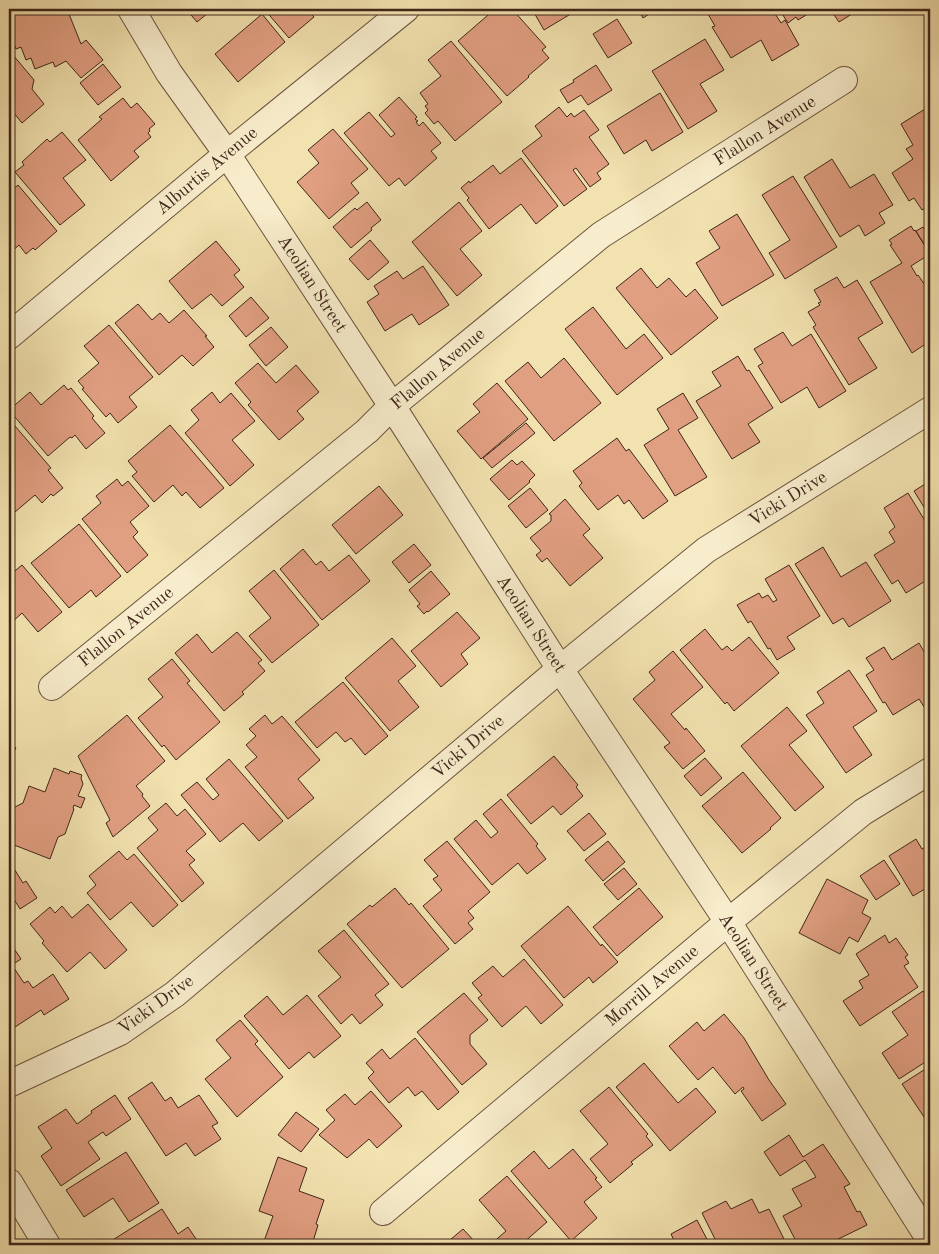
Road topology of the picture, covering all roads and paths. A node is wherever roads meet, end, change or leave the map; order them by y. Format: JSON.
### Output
{"nodes":[{"id":1,"x":131,"y":9,"type":"edge"},
{"id":2,"x":406,"y":9,"type":"edge"},
{"id":3,"x":844,"y":80,"type":"dead end"},
{"id":4,"x":227,"y":154,"type":"junction"},
{"id":5,"x":9,"y":336,"type":"edge"},
{"id":6,"x":392,"y":406,"type":"junction"},
{"id":7,"x":930,"y":410,"type":"edge"},
{"id":8,"x":560,"y":669,"type":"junction"},
{"id":9,"x":52,"y":687,"type":"dead end"},
{"id":10,"x":930,"y":771,"type":"edge"},
{"id":11,"x":728,"y":922,"type":"junction"},
{"id":12,"x":9,"y":1084,"type":"edge"},
{"id":13,"x":9,"y":1182,"type":"edge"},
{"id":14,"x":383,"y":1212,"type":"dead end"},
{"id":15,"x":930,"y":1240,"type":"edge"},
{"id":16,"x":47,"y":1245,"type":"edge"}],
"edges":[{"from":1,"to":4,"type":"street","name":"Aeolian Street"},
{"from":2,"to":4,"type":"street","name":"Alburtis Avenue"},
{"from":3,"to":6,"type":"street","name":"Flallon Avenue"},
{"from":4,"to":5,"type":"street","name":"Alburtis Avenue"},
{"from":4,"to":6,"type":"street","name":"Aeolian Street"},
{"from":6,"to":8,"type":"street","name":"Aeolian Street"},
{"from":6,"to":9,"type":"street","name":"Flallon Avenue"},
{"from":7,"to":8,"type":"street","name":"Vicki Drive"},
{"from":8,"to":11,"type":"street","name":"Aeolian Street"},
{"from":8,"to":12,"type":"street","name":"Vicki Drive"},
{"from":10,"to":11,"type":"street","name":"Morrill Avenue"},
{"from":11,"to":14,"type":"street","name":"Morrill Avenue"},
{"from":11,"to":15,"type":"street","name":"Aeolian Street"},
{"from":13,"to":16,"type":"street"}]}
